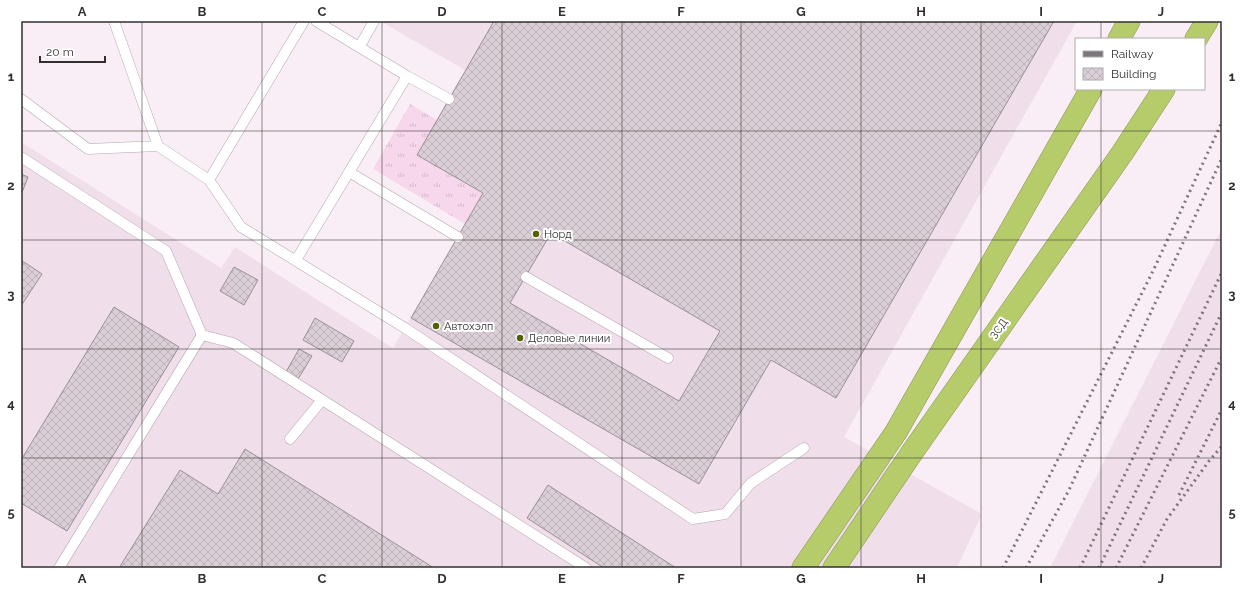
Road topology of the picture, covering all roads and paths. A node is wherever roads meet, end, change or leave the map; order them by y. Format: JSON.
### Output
{"nodes":[{"id":1,"x":114,"y":21,"type":"edge"},
{"id":2,"x":304,"y":21,"type":"edge"},
{"id":3,"x":316,"y":21,"type":"edge"},
{"id":4,"x":374,"y":21,"type":"edge"},
{"id":5,"x":1129,"y":21,"type":"edge"},
{"id":6,"x":1207,"y":21,"type":"edge"},
{"id":7,"x":1120,"y":38,"type":"edge"},
{"id":8,"x":1197,"y":38,"type":"edge"},
{"id":9,"x":360,"y":46,"type":"junction"},
{"id":10,"x":407,"y":76,"type":"junction"},
{"id":11,"x":1090,"y":90,"type":"edge"},
{"id":12,"x":1163,"y":90,"type":"edge"},
{"id":13,"x":21,"y":99,"type":"edge"},
{"id":14,"x":449,"y":100,"type":"dead end"},
{"id":15,"x":158,"y":146,"type":"junction"},
{"id":16,"x":21,"y":157,"type":"edge"},
{"id":17,"x":349,"y":172,"type":"junction"},
{"id":18,"x":209,"y":180,"type":"junction"},
{"id":19,"x":458,"y":237,"type":"dead end"},
{"id":20,"x":296,"y":260,"type":"junction"},
{"id":21,"x":526,"y":277,"type":"dead end"},
{"id":22,"x":202,"y":335,"type":"junction"},
{"id":23,"x":668,"y":358,"type":"dead end"},
{"id":24,"x":322,"y":400,"type":"junction"},
{"id":25,"x":290,"y":439,"type":"dead end"},
{"id":26,"x":804,"y":448,"type":"dead end"},
{"id":27,"x":59,"y":568,"type":"edge"},
{"id":28,"x":586,"y":568,"type":"edge"},
{"id":29,"x":803,"y":568,"type":"edge"},
{"id":30,"x":834,"y":568,"type":"edge"}],
"edges":[{"from":1,"to":15,"type":"lane"},
{"from":2,"to":18,"type":"lane"},
{"from":3,"to":9,"type":"lane"},
{"from":4,"to":9,"type":"lane"},
{"from":5,"to":7,"type":"highway"},
{"from":6,"to":8,"type":"highway"},
{"from":9,"to":10,"type":"lane"},
{"from":10,"to":14,"type":"lane"},
{"from":10,"to":17,"type":"lane"},
{"from":11,"to":29,"type":"highway"},
{"from":12,"to":30,"type":"highway","name":"ЗСД"},
{"from":13,"to":15,"type":"lane"},
{"from":15,"to":18,"type":"lane"},
{"from":16,"to":22,"type":"lane"},
{"from":17,"to":19,"type":"lane"},
{"from":17,"to":20,"type":"lane"},
{"from":18,"to":20,"type":"lane"},
{"from":20,"to":26,"type":"lane"},
{"from":21,"to":23,"type":"lane"},
{"from":22,"to":24,"type":"lane"},
{"from":22,"to":27,"type":"lane"},
{"from":24,"to":25,"type":"lane"},
{"from":24,"to":28,"type":"lane"}]}
